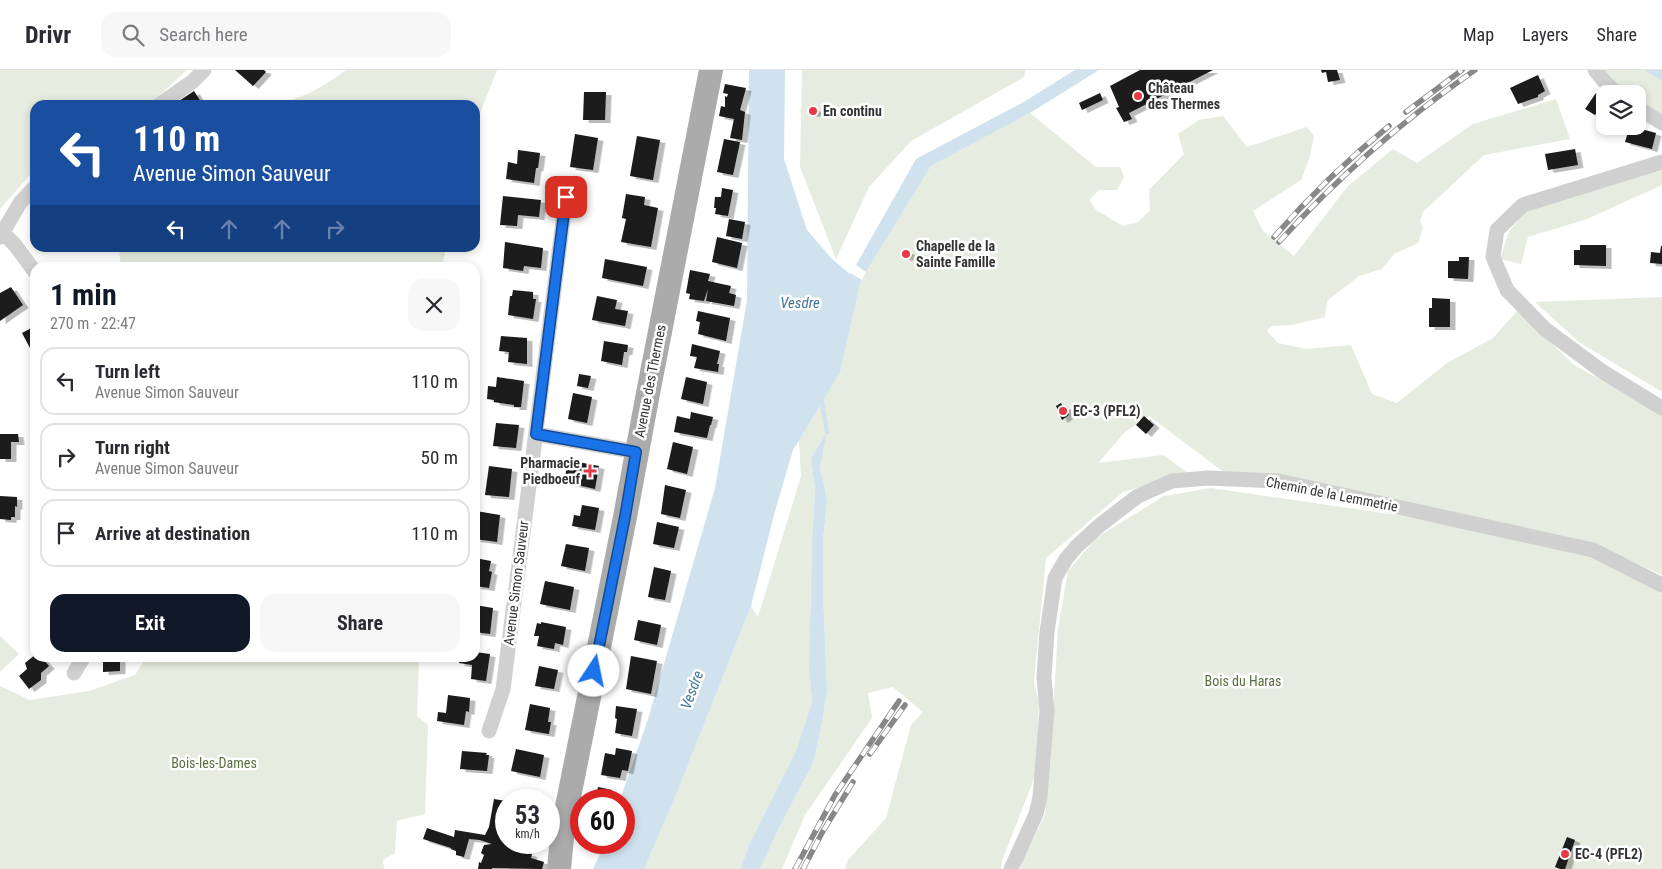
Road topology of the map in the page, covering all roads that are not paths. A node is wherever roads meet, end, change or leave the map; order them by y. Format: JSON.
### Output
{"nodes":[{"id":1,"x":204,"y":70,"type":"edge"},
{"id":2,"x":711,"y":70,"type":"edge"},
{"id":3,"x":1595,"y":70,"type":"edge"},
{"id":4,"x":1607,"y":85,"type":"edge"},
{"id":5,"x":166,"y":100,"type":"edge"},
{"id":6,"x":1646,"y":113,"type":"edge"},
{"id":7,"x":1662,"y":123,"type":"edge"},
{"id":8,"x":1662,"y":162,"type":"edge"},
{"id":9,"x":30,"y":192,"type":"edge"},
{"id":10,"x":566,"y":197,"type":"dead end"},
{"id":11,"x":1,"y":235,"type":"edge"},
{"id":12,"x":30,"y":265,"type":"edge"},
{"id":13,"x":1662,"y":408,"type":"edge"},
{"id":14,"x":536,"y":434,"type":"junction"},
{"id":15,"x":636,"y":452,"type":"junction"},
{"id":16,"x":1662,"y":585,"type":"edge"},
{"id":17,"x":81,"y":662,"type":"edge"},
{"id":18,"x":74,"y":673,"type":"dead end"},
{"id":19,"x":489,"y":731,"type":"dead end"},
{"id":20,"x":559,"y":869,"type":"edge"},
{"id":21,"x":1011,"y":869,"type":"edge"}],
"edges":[{"from":1,"to":5,"type":"street"},
{"from":2,"to":15,"type":"main road","name":"Avenue des Thermes"},
{"from":3,"to":4,"type":"street"},
{"from":6,"to":7,"type":"street"},
{"from":8,"to":13,"type":"street"},
{"from":9,"to":11,"type":"street"},
{"from":10,"to":14,"type":"street","name":"Avenue Simon Sauveur"},
{"from":11,"to":12,"type":"street"},
{"from":14,"to":15,"type":"street"},
{"from":14,"to":19,"type":"street","name":"Avenue Simon Sauveur"},
{"from":15,"to":20,"type":"main road","name":"Avenue des Thermes"},
{"from":16,"to":21,"type":"street","name":"Chemin de la Lemmetrie"},
{"from":17,"to":18,"type":"street"}]}
